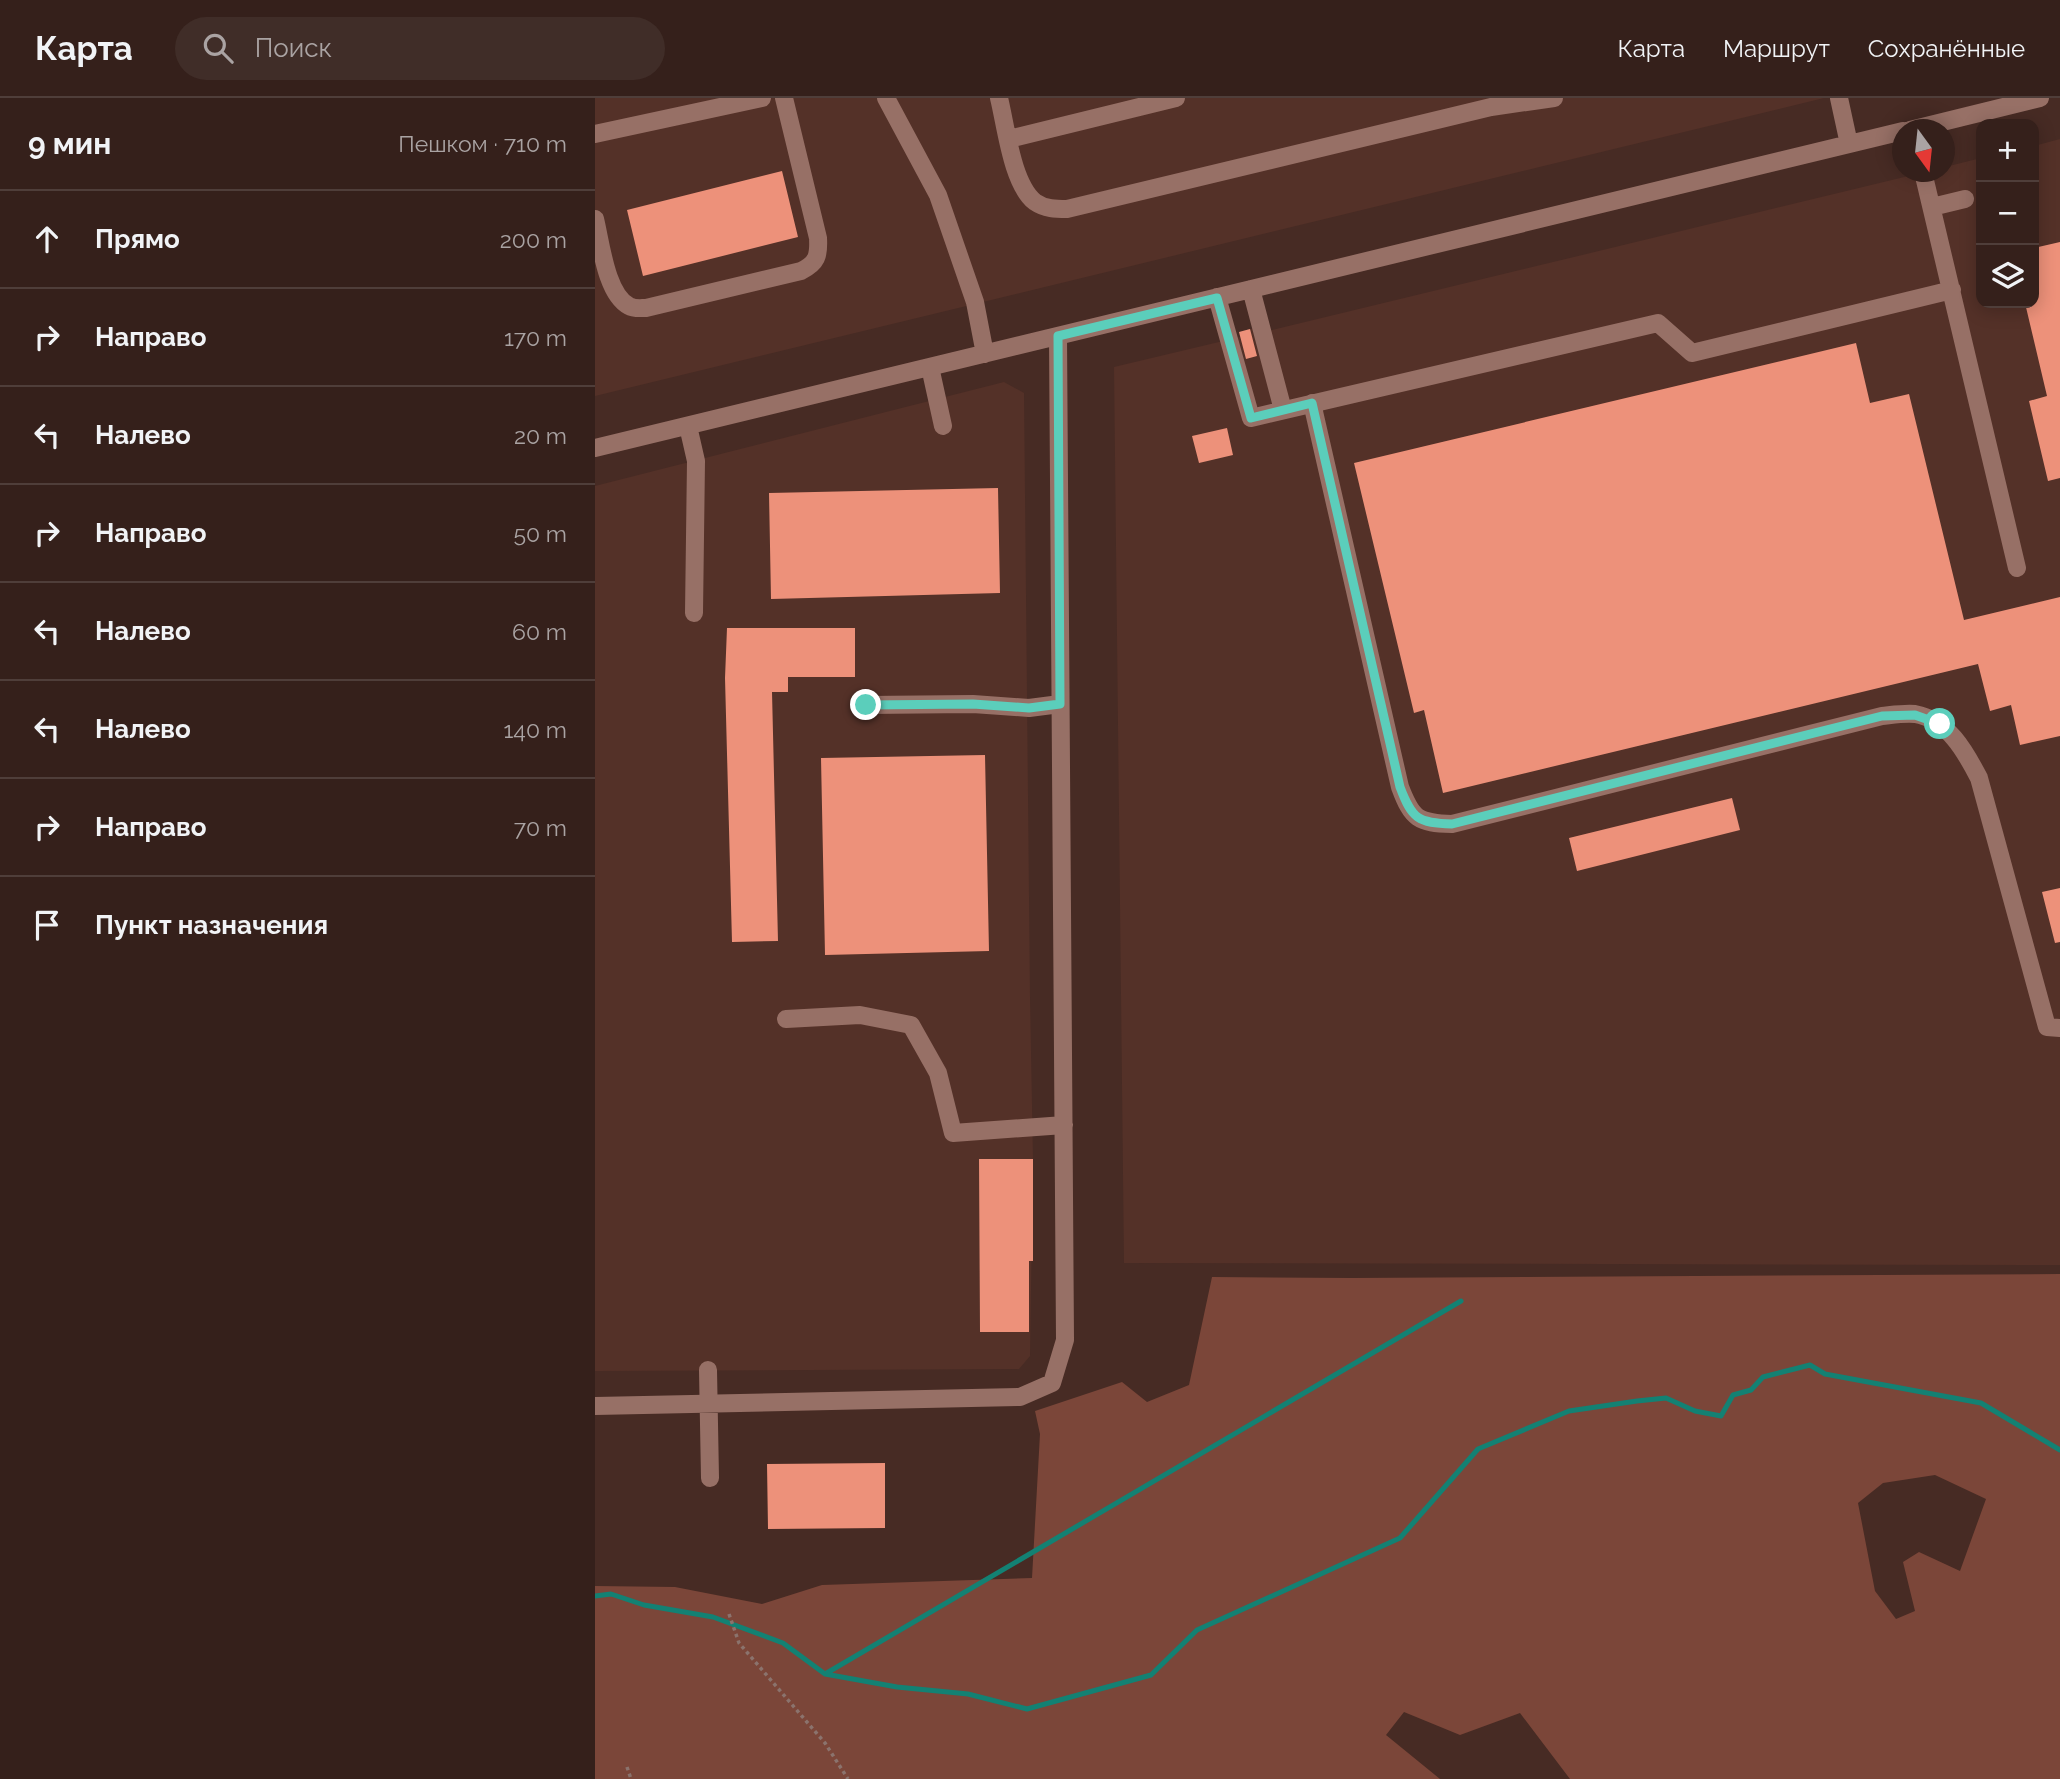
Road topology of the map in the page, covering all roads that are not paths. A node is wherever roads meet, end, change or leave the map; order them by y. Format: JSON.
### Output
{"nodes":[{"id":1,"x":762,"y":98,"type":"edge"},
{"id":2,"x":784,"y":98,"type":"edge"},
{"id":3,"x":886,"y":98,"type":"edge"},
{"id":4,"x":999,"y":98,"type":"edge"},
{"id":5,"x":1176,"y":98,"type":"edge"},
{"id":6,"x":1554,"y":98,"type":"edge"},
{"id":7,"x":1839,"y":98,"type":"edge"},
{"id":8,"x":2040,"y":98,"type":"edge"},
{"id":9,"x":1953,"y":119,"type":"edge"},
{"id":10,"x":1892,"y":133,"type":"edge"},
{"id":11,"x":595,"y":134,"type":"edge"},
{"id":12,"x":1009,"y":139,"type":"junction"},
{"id":13,"x":1849,"y":144,"type":"junction"},
{"id":14,"x":1926,"y":182,"type":"edge"},
{"id":15,"x":1965,"y":199,"type":"dead end"},
{"id":16,"x":1932,"y":207,"type":"junction"},
{"id":17,"x":595,"y":219,"type":"edge"},
{"id":18,"x":1251,"y":289,"type":"junction"},
{"id":19,"x":1952,"y":290,"type":"junction"},
{"id":20,"x":1217,"y":298,"type":"junction"},
{"id":21,"x":1058,"y":336,"type":"junction"},
{"id":22,"x":985,"y":354,"type":"junction"},
{"id":23,"x":930,"y":367,"type":"junction"},
{"id":24,"x":1312,"y":403,"type":"junction"},
{"id":25,"x":1283,"y":410,"type":"junction"},
{"id":26,"x":688,"y":426,"type":"junction"},
{"id":27,"x":943,"y":426,"type":"dead end"},
{"id":28,"x":595,"y":448,"type":"edge"},
{"id":29,"x":2017,"y":568,"type":"dead end"},
{"id":30,"x":694,"y":613,"type":"dead end"},
{"id":31,"x":1060,"y":704,"type":"junction"},
{"id":32,"x":866,"y":705,"type":"dead end"},
{"id":33,"x":786,"y":1019,"type":"dead end"},
{"id":34,"x":2060,"y":1028,"type":"edge"},
{"id":35,"x":1064,"y":1125,"type":"junction"},
{"id":36,"x":708,"y":1370,"type":"dead end"},
{"id":37,"x":708,"y":1404,"type":"junction"},
{"id":38,"x":595,"y":1406,"type":"edge"},
{"id":39,"x":710,"y":1478,"type":"dead end"}],
"edges":[{"from":1,"to":11,"type":"street"},
{"from":2,"to":17,"type":"street"},
{"from":3,"to":22,"type":"street"},
{"from":4,"to":12,"type":"street"},
{"from":5,"to":12,"type":"street"},
{"from":6,"to":12,"type":"street"},
{"from":7,"to":13,"type":"street"},
{"from":8,"to":9,"type":"street"},
{"from":10,"to":13,"type":"street"},
{"from":13,"to":18,"type":"street"},
{"from":14,"to":16,"type":"street"},
{"from":15,"to":16,"type":"street"},
{"from":16,"to":19,"type":"street"},
{"from":18,"to":20,"type":"street"},
{"from":18,"to":25,"type":"street"},
{"from":19,"to":24,"type":"street"},
{"from":19,"to":29,"type":"street"},
{"from":20,"to":21,"type":"street"},
{"from":20,"to":25,"type":"street"},
{"from":21,"to":22,"type":"street"},
{"from":21,"to":31,"type":"street"},
{"from":22,"to":23,"type":"street"},
{"from":23,"to":26,"type":"street"},
{"from":23,"to":27,"type":"street"},
{"from":24,"to":25,"type":"street"},
{"from":24,"to":34,"type":"street"},
{"from":26,"to":28,"type":"street"},
{"from":26,"to":30,"type":"street"},
{"from":31,"to":32,"type":"street"},
{"from":31,"to":35,"type":"street"},
{"from":33,"to":35,"type":"street"},
{"from":35,"to":37,"type":"street"},
{"from":36,"to":37,"type":"street"},
{"from":37,"to":38,"type":"street"},
{"from":37,"to":39,"type":"street"}]}
